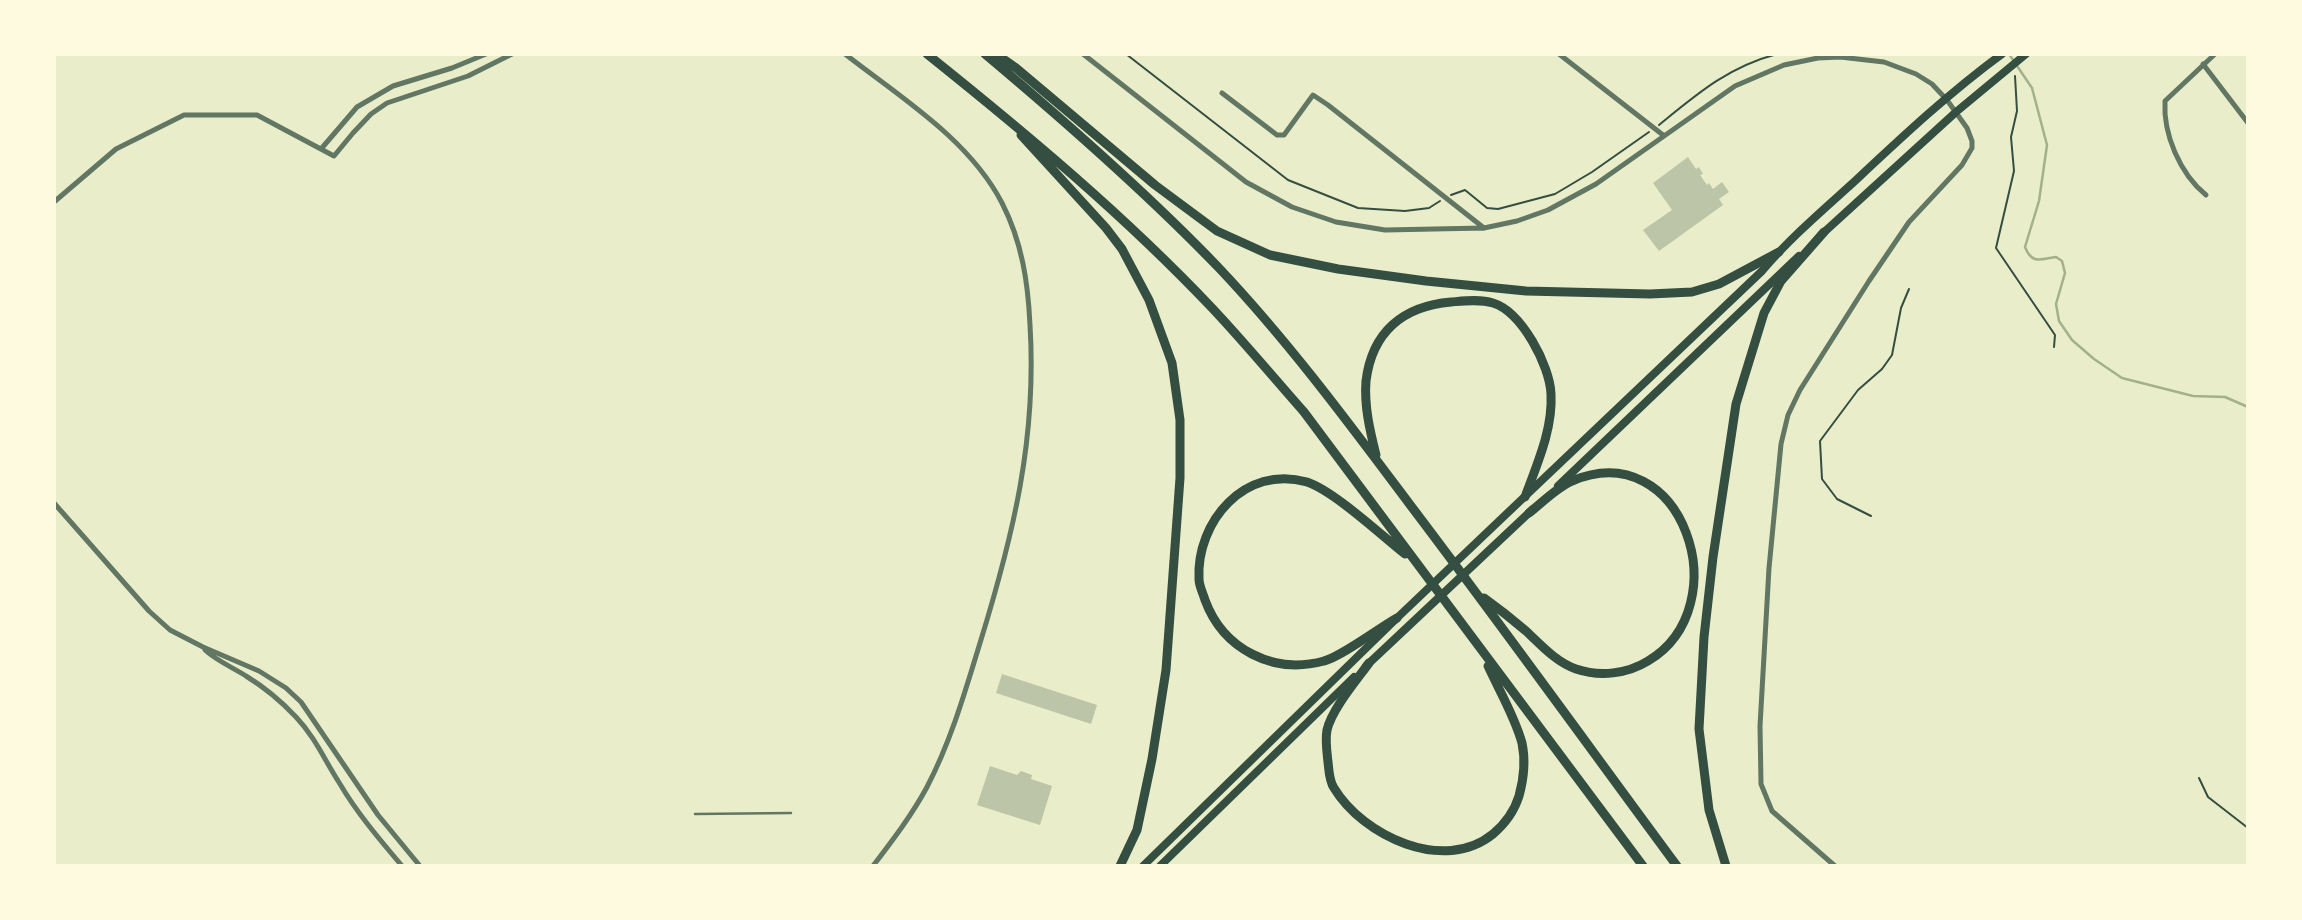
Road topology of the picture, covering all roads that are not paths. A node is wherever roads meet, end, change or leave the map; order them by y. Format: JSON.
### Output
{"nodes":[{"id":1,"x":486,"y":54,"type":"edge"},
{"id":2,"x":498,"y":54,"type":"edge"},
{"id":3,"x":512,"y":54,"type":"edge"},
{"id":4,"x":845,"y":54,"type":"edge"},
{"id":5,"x":927,"y":54,"type":"edge"},
{"id":6,"x":985,"y":54,"type":"edge"},
{"id":7,"x":996,"y":54,"type":"edge"},
{"id":8,"x":1083,"y":54,"type":"edge"},
{"id":9,"x":1559,"y":54,"type":"edge"},
{"id":10,"x":2215,"y":54,"type":"edge"},
{"id":11,"x":1567,"y":56,"type":"edge"},
{"id":12,"x":2000,"y":56,"type":"edge"},
{"id":13,"x":1869,"y":57,"type":"edge"},
{"id":14,"x":2022,"y":57,"type":"edge"},
{"id":15,"x":501,"y":61,"type":"junction"},
{"id":16,"x":2203,"y":64,"type":"junction"},
{"id":17,"x":1222,"y":93,"type":"dead end"},
{"id":18,"x":1947,"y":100,"type":"junction"},
{"id":19,"x":1956,"y":112,"type":"junction"},
{"id":20,"x":1011,"y":122,"type":"junction"},
{"id":21,"x":2248,"y":123,"type":"edge"},
{"id":22,"x":1663,"y":135,"type":"junction"},
{"id":23,"x":321,"y":149,"type":"junction"},
{"id":24,"x":2206,"y":195,"type":"dead end"},
{"id":25,"x":54,"y":202,"type":"edge"},
{"id":26,"x":1484,"y":228,"type":"junction"},
{"id":27,"x":1824,"y":232,"type":"junction"},
{"id":28,"x":1779,"y":252,"type":"junction"},
{"id":29,"x":1377,"y":460,"type":"junction"},
{"id":30,"x":1525,"y":497,"type":"junction"},
{"id":31,"x":54,"y":503,"type":"edge"},
{"id":32,"x":1529,"y":513,"type":"junction"},
{"id":33,"x":1414,"y":562,"type":"junction"},
{"id":34,"x":1475,"y":592,"type":"junction"},
{"id":35,"x":1396,"y":618,"type":"junction"},
{"id":36,"x":203,"y":647,"type":"junction"},
{"id":37,"x":1480,"y":648,"type":"junction"},
{"id":38,"x":1369,"y":663,"type":"junction"},
{"id":39,"x":791,"y":813,"type":"dead end"},
{"id":40,"x":695,"y":814,"type":"dead end"},
{"id":41,"x":402,"y":866,"type":"edge"},
{"id":42,"x":420,"y":866,"type":"edge"},
{"id":43,"x":873,"y":866,"type":"edge"},
{"id":44,"x":1120,"y":866,"type":"edge"},
{"id":45,"x":1143,"y":866,"type":"edge"},
{"id":46,"x":1160,"y":866,"type":"edge"},
{"id":47,"x":1643,"y":866,"type":"edge"},
{"id":48,"x":1676,"y":866,"type":"edge"},
{"id":49,"x":1726,"y":866,"type":"edge"},
{"id":50,"x":1835,"y":866,"type":"edge"}],
"edges":[{"from":1,"to":23,"type":"street"},
{"from":2,"to":15,"type":"street"},
{"from":3,"to":15,"type":"street"},
{"from":4,"to":43,"type":"street"},
{"from":5,"to":20,"type":"highway"},
{"from":6,"to":29,"type":"highway"},
{"from":7,"to":28,"type":"highway"},
{"from":8,"to":26,"type":"street"},
{"from":9,"to":11,"type":"street"},
{"from":10,"to":16,"type":"street"},
{"from":11,"to":22,"type":"street"},
{"from":12,"to":18,"type":"main road"},
{"from":13,"to":18,"type":"street"},
{"from":13,"to":22,"type":"street"},
{"from":14,"to":19,"type":"main road"},
{"from":15,"to":23,"type":"street"},
{"from":16,"to":21,"type":"street"},
{"from":16,"to":24,"type":"street"},
{"from":17,"to":26,"type":"street"},
{"from":18,"to":19,"type":"street"},
{"from":18,"to":28,"type":"main road"},
{"from":19,"to":27,"type":"main road"},
{"from":19,"to":50,"type":"street"},
{"from":20,"to":33,"type":"highway"},
{"from":20,"to":44,"type":"highway"},
{"from":22,"to":26,"type":"street"},
{"from":23,"to":25,"type":"street"},
{"from":27,"to":32,"type":"main road"},
{"from":27,"to":49,"type":"highway"},
{"from":28,"to":30,"type":"main road"},
{"from":29,"to":30,"type":"highway"},
{"from":29,"to":34,"type":"highway"},
{"from":30,"to":35,"type":"main road"},
{"from":31,"to":36,"type":"street"},
{"from":32,"to":34,"type":"highway"},
{"from":32,"to":38,"type":"main road"},
{"from":33,"to":35,"type":"highway"},
{"from":33,"to":37,"type":"highway"},
{"from":34,"to":48,"type":"highway"},
{"from":35,"to":45,"type":"main road"},
{"from":36,"to":41,"type":"street"},
{"from":36,"to":42,"type":"street"},
{"from":37,"to":38,"type":"highway"},
{"from":37,"to":47,"type":"highway"},
{"from":38,"to":46,"type":"main road"},
{"from":39,"to":40,"type":"lane"}]}
